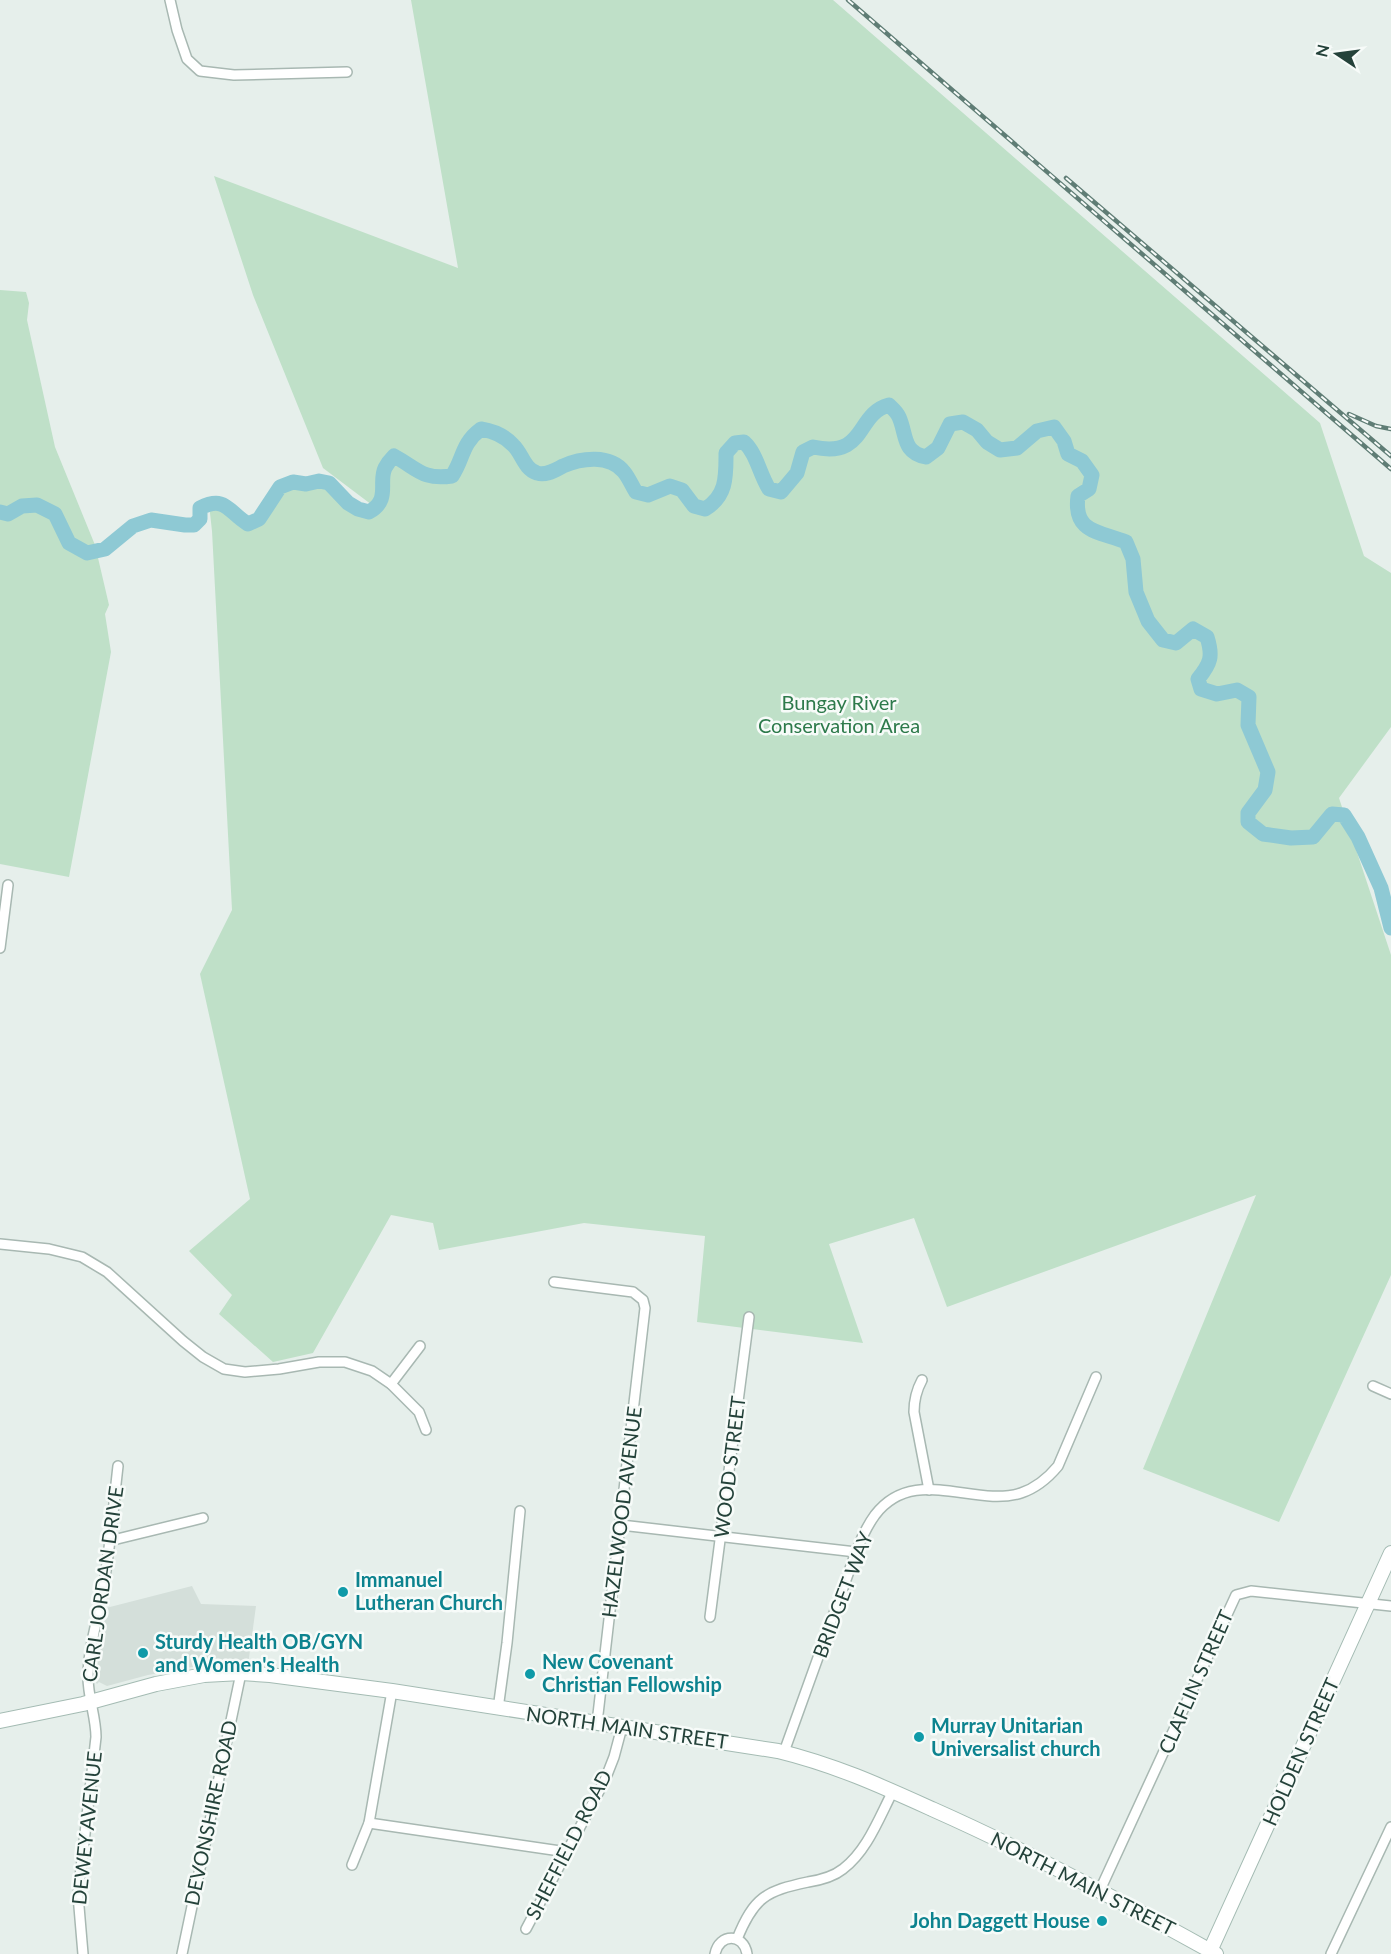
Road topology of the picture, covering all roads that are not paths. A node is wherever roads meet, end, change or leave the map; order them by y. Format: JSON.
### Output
{"nodes":[{"id":1,"x":170,"y":0,"type":"edge"},
{"id":2,"x":347,"y":72,"type":"dead end"},
{"id":3,"x":8,"y":885,"type":"dead end"},
{"id":4,"x":0,"y":948,"type":"edge"},
{"id":5,"x":0,"y":1244,"type":"edge"},
{"id":6,"x":554,"y":1282,"type":"dead end"},
{"id":7,"x":749,"y":1317,"type":"dead end"},
{"id":8,"x":420,"y":1346,"type":"dead end"},
{"id":9,"x":1096,"y":1377,"type":"dead end"},
{"id":10,"x":922,"y":1380,"type":"dead end"},
{"id":11,"x":391,"y":1384,"type":"junction"},
{"id":12,"x":1373,"y":1386,"type":"dead end"},
{"id":13,"x":1391,"y":1394,"type":"edge"},
{"id":14,"x":426,"y":1430,"type":"dead end"},
{"id":15,"x":118,"y":1466,"type":"dead end"},
{"id":16,"x":929,"y":1490,"type":"junction"},
{"id":17,"x":520,"y":1511,"type":"dead end"},
{"id":18,"x":203,"y":1518,"type":"dead end"},
{"id":19,"x":621,"y":1524,"type":"junction"},
{"id":20,"x":721,"y":1536,"type":"junction"},
{"id":21,"x":109,"y":1541,"type":"junction"},
{"id":22,"x":856,"y":1552,"type":"junction"},
{"id":23,"x":1391,"y":1553,"type":"edge"},
{"id":24,"x":1368,"y":1604,"type":"junction"},
{"id":25,"x":1391,"y":1606,"type":"edge"},
{"id":26,"x":710,"y":1617,"type":"dead end"},
{"id":27,"x":241,"y":1673,"type":"junction"},
{"id":28,"x":392,"y":1691,"type":"junction"},
{"id":29,"x":91,"y":1702,"type":"junction"},
{"id":30,"x":498,"y":1709,"type":"junction"},
{"id":31,"x":0,"y":1721,"type":"edge"},
{"id":32,"x":597,"y":1723,"type":"junction"},
{"id":33,"x":622,"y":1727,"type":"junction"},
{"id":34,"x":784,"y":1752,"type":"junction"},
{"id":35,"x":893,"y":1791,"type":"junction"},
{"id":36,"x":369,"y":1823,"type":"junction"},
{"id":37,"x":1391,"y":1827,"type":"edge"},
{"id":38,"x":567,"y":1852,"type":"junction"},
{"id":39,"x":352,"y":1864,"type":"dead end"},
{"id":40,"x":1100,"y":1890,"type":"junction"},
{"id":41,"x":526,"y":1929,"type":"dead end"},
{"id":42,"x":737,"y":1939,"type":"junction"},
{"id":43,"x":1213,"y":1952,"type":"edge"},
{"id":44,"x":83,"y":1954,"type":"edge"},
{"id":45,"x":182,"y":1954,"type":"edge"},
{"id":46,"x":715,"y":1954,"type":"edge"},
{"id":47,"x":747,"y":1954,"type":"edge"},
{"id":48,"x":1331,"y":1954,"type":"edge"}],
"edges":[{"from":1,"to":2,"type":"street"},
{"from":3,"to":4,"type":"street"},
{"from":5,"to":11,"type":"street"},
{"from":6,"to":19,"type":"street","name":"HAZELWOOD AVENUE"},
{"from":7,"to":20,"type":"street","name":"WOOD STREET"},
{"from":8,"to":11,"type":"street"},
{"from":9,"to":16,"type":"street","name":"BRIDGET WAY"},
{"from":10,"to":16,"type":"street"},
{"from":11,"to":14,"type":"street"},
{"from":12,"to":13,"type":"street"},
{"from":15,"to":21,"type":"street","name":"CARL JORDAN DRIVE"},
{"from":16,"to":22,"type":"street","name":"BRIDGET WAY"},
{"from":17,"to":30,"type":"street"},
{"from":18,"to":21,"type":"street"},
{"from":19,"to":20,"type":"street"},
{"from":19,"to":32,"type":"street","name":"HAZELWOOD AVENUE"},
{"from":20,"to":22,"type":"street"},
{"from":20,"to":26,"type":"street","name":"WOOD STREET"},
{"from":21,"to":29,"type":"street","name":"CARL JORDAN DRIVE"},
{"from":22,"to":34,"type":"street","name":"BRIDGET WAY"},
{"from":23,"to":24,"type":"main road","name":"HOLDEN STREET"},
{"from":24,"to":25,"type":"street"},
{"from":24,"to":40,"type":"street","name":"CLAFLIN STREET"},
{"from":24,"to":43,"type":"main road","name":"HOLDEN STREET"},
{"from":27,"to":28,"type":"main road","name":"NORTH MAIN STREET"},
{"from":27,"to":29,"type":"main road","name":"NORTH MAIN STREET"},
{"from":27,"to":45,"type":"street","name":"DEVONSHIRE ROAD"},
{"from":28,"to":30,"type":"main road","name":"NORTH MAIN STREET"},
{"from":28,"to":36,"type":"street"},
{"from":29,"to":31,"type":"main road","name":"NORTH MAIN STREET"},
{"from":29,"to":44,"type":"street","name":"DEWEY AVENUE"},
{"from":30,"to":32,"type":"main road","name":"NORTH MAIN STREET"},
{"from":32,"to":33,"type":"main road","name":"NORTH MAIN STREET"},
{"from":33,"to":34,"type":"main road","name":"NORTH MAIN STREET"},
{"from":33,"to":38,"type":"street","name":"SHEFFIELD ROAD"},
{"from":34,"to":35,"type":"main road","name":"NORTH MAIN STREET"},
{"from":35,"to":40,"type":"main road","name":"NORTH MAIN STREET"},
{"from":35,"to":42,"type":"street"},
{"from":36,"to":38,"type":"street"},
{"from":36,"to":39,"type":"street"},
{"from":37,"to":48,"type":"street"},
{"from":38,"to":41,"type":"street","name":"SHEFFIELD ROAD"},
{"from":40,"to":43,"type":"main road","name":"NORTH MAIN STREET"},
{"from":42,"to":46,"type":"street"},
{"from":42,"to":47,"type":"street"}]}
